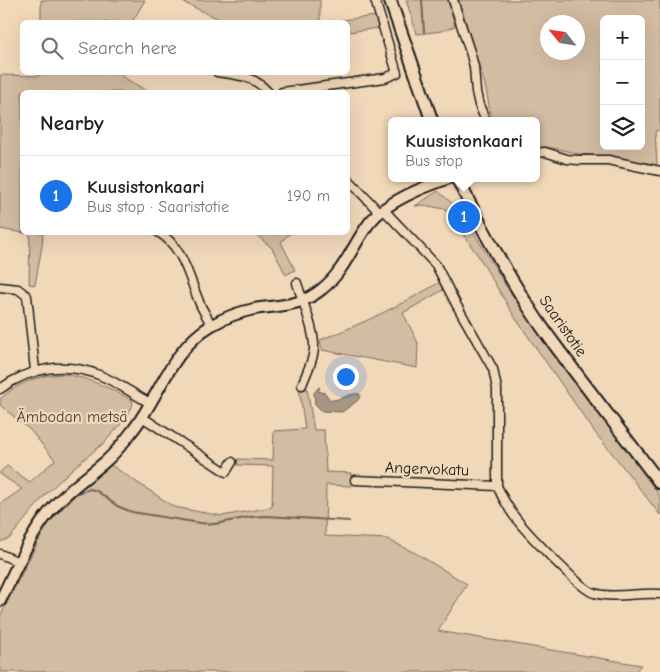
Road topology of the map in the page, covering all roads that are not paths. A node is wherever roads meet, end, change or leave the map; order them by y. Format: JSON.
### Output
{"nodes":[{"id":1,"x":375,"y":0,"type":"edge"},
{"id":2,"x":390,"y":0,"type":"edge"},
{"id":3,"x":453,"y":0,"type":"edge"},
{"id":4,"x":237,"y":75,"type":"edge"},
{"id":5,"x":266,"y":90,"type":"edge"},
{"id":6,"x":297,"y":90,"type":"edge"},
{"id":7,"x":431,"y":117,"type":"edge"},
{"id":8,"x":484,"y":117,"type":"edge"},
{"id":9,"x":540,"y":153,"type":"edge"},
{"id":10,"x":660,"y":171,"type":"edge"},
{"id":11,"x":350,"y":181,"type":"edge"},
{"id":12,"x":439,"y":182,"type":"edge"},
{"id":13,"x":458,"y":182,"type":"edge"},
{"id":14,"x":381,"y":210,"type":"junction"},
{"id":15,"x":162,"y":235,"type":"edge"},
{"id":16,"x":297,"y":283,"type":"dead end"},
{"id":17,"x":0,"y":287,"type":"edge"},
{"id":18,"x":303,"y":301,"type":"junction"},
{"id":19,"x":211,"y":325,"type":"junction"},
{"id":20,"x":35,"y":370,"type":"junction"},
{"id":21,"x":302,"y":385,"type":"dead end"},
{"id":22,"x":0,"y":389,"type":"edge"},
{"id":23,"x":150,"y":403,"type":"junction"},
{"id":24,"x":142,"y":417,"type":"junction"},
{"id":25,"x":232,"y":462,"type":"dead end"},
{"id":26,"x":355,"y":480,"type":"dead end"},
{"id":27,"x":660,"y":483,"type":"edge"},
{"id":28,"x":497,"y":486,"type":"junction"},
{"id":29,"x":0,"y":554,"type":"edge"},
{"id":30,"x":19,"y":562,"type":"junction"},
{"id":31,"x":660,"y":594,"type":"edge"},
{"id":32,"x":0,"y":601,"type":"edge"}],
"edges":[{"from":1,"to":6,"type":"street"},
{"from":2,"to":7,"type":"main road"},
{"from":3,"to":8,"type":"street"},
{"from":4,"to":5,"type":"street"},
{"from":9,"to":10,"type":"street"},
{"from":11,"to":14,"type":"street"},
{"from":12,"to":14,"type":"street"},
{"from":13,"to":27,"type":"main road","name":"Saaristotie"},
{"from":14,"to":18,"type":"street"},
{"from":14,"to":28,"type":"street"},
{"from":15,"to":19,"type":"street"},
{"from":16,"to":18,"type":"street"},
{"from":17,"to":20,"type":"street"},
{"from":18,"to":19,"type":"street"},
{"from":18,"to":21,"type":"street"},
{"from":19,"to":23,"type":"street"},
{"from":20,"to":22,"type":"street"},
{"from":20,"to":23,"type":"street"},
{"from":23,"to":24,"type":"street"},
{"from":24,"to":25,"type":"street"},
{"from":24,"to":30,"type":"street"},
{"from":26,"to":28,"type":"street","name":"Angervokatu"},
{"from":28,"to":31,"type":"street"},
{"from":29,"to":30,"type":"street"},
{"from":30,"to":32,"type":"street"}]}
